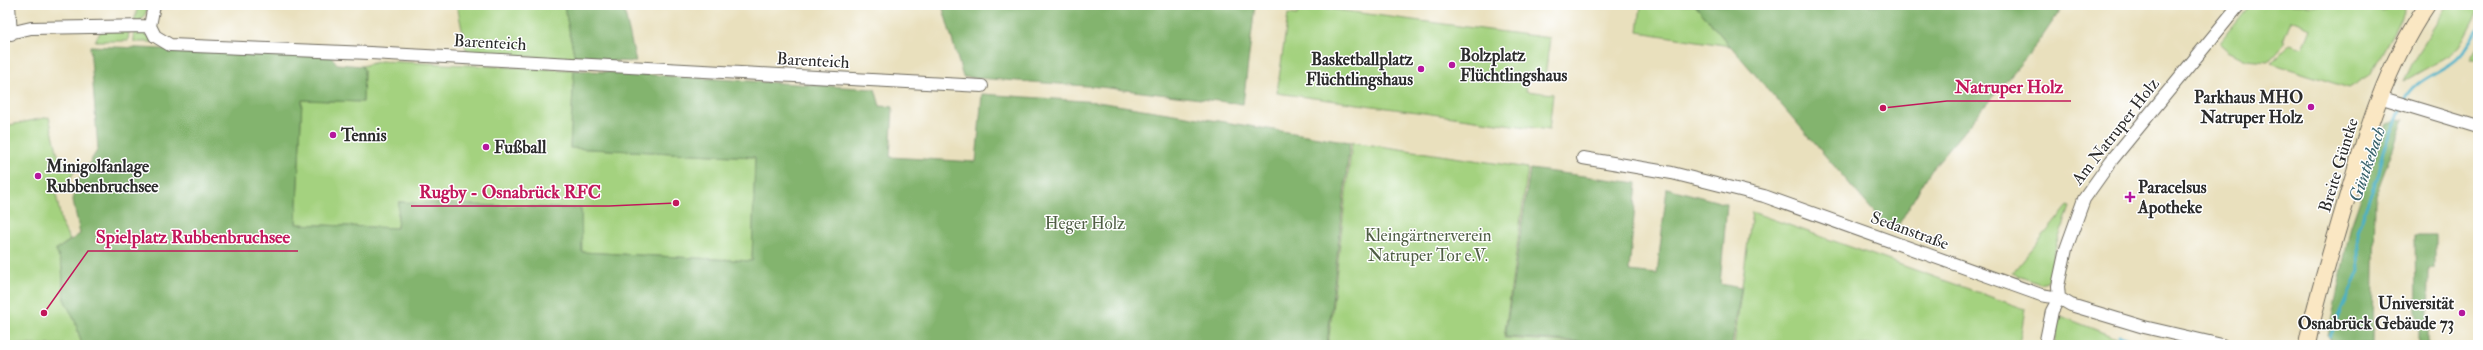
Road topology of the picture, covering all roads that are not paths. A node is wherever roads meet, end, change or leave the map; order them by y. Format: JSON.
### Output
{"nodes":[{"id":1,"x":9,"y":5,"type":"edge"},
{"id":2,"x":154,"y":5,"type":"edge"},
{"id":3,"x":2239,"y":5,"type":"edge"},
{"id":4,"x":2428,"y":5,"type":"edge"},
{"id":5,"x":150,"y":26,"type":"junction"},
{"id":6,"x":8,"y":34,"type":"edge"},
{"id":7,"x":982,"y":86,"type":"dead end"},
{"id":8,"x":2379,"y":98,"type":"junction"},
{"id":9,"x":2478,"y":127,"type":"edge"},
{"id":10,"x":1583,"y":158,"type":"dead end"},
{"id":11,"x":2059,"y":298,"type":"junction"},
{"id":12,"x":2045,"y":345,"type":"edge"},
{"id":13,"x":2222,"y":345,"type":"edge"},
{"id":14,"x":2308,"y":345,"type":"edge"}],
"edges":[{"from":1,"to":6,"type":"street"},
{"from":2,"to":5,"type":"street"},
{"from":3,"to":11,"type":"street","name":"Am Natruper Holz"},
{"from":4,"to":8,"type":"street","name":"Breite Güntke"},
{"from":5,"to":6,"type":"street"},
{"from":5,"to":7,"type":"street","name":"Barenteich"},
{"from":8,"to":9,"type":"street"},
{"from":8,"to":14,"type":"street","name":"Breite Güntke"},
{"from":10,"to":11,"type":"street","name":"Sedanstraße"},
{"from":11,"to":12,"type":"street"},
{"from":11,"to":13,"type":"street","name":"Sedanstraße"}]}
